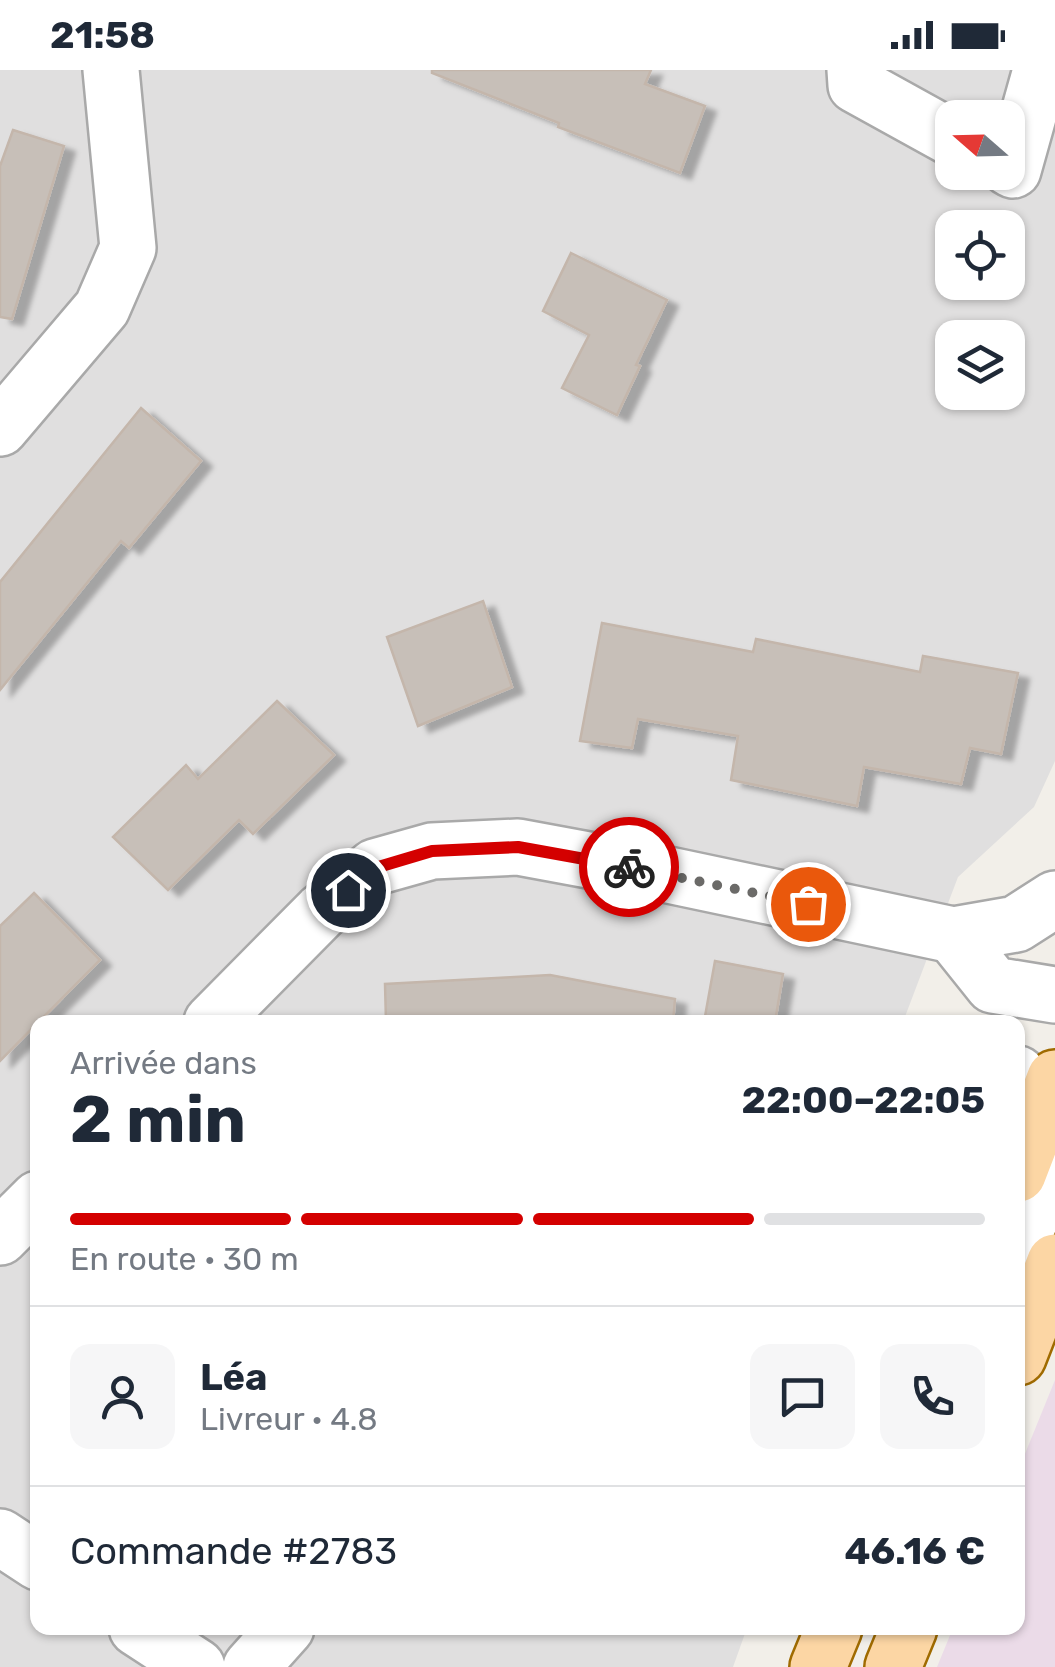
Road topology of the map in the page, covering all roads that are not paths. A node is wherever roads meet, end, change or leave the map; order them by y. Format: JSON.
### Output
{"nodes":[{"id":1,"x":111,"y":70,"type":"edge"},
{"id":2,"x":855,"y":70,"type":"edge"},
{"id":3,"x":1042,"y":70,"type":"edge"},
{"id":4,"x":935,"y":129,"type":"edge"},
{"id":5,"x":1025,"y":129,"type":"edge"},
{"id":6,"x":0,"y":428,"type":"edge"},
{"id":7,"x":1042,"y":919,"type":"edge"},
{"id":8,"x":953,"y":935,"type":"junction"},
{"id":9,"x":1055,"y":995,"type":"edge"},
{"id":10,"x":998,"y":1004,"type":"edge"},
{"id":11,"x":219,"y":1015,"type":"edge"},
{"id":12,"x":1055,"y":1078,"type":"edge"},
{"id":13,"x":1025,"y":1156,"type":"edge"},
{"id":14,"x":1055,"y":1158,"type":"edge"},
{"id":15,"x":30,"y":1208,"type":"edge"},
{"id":16,"x":1025,"y":1233,"type":"edge"},
{"id":17,"x":0,"y":1238,"type":"edge"},
{"id":18,"x":1055,"y":1262,"type":"edge"},
{"id":19,"x":1025,"y":1339,"type":"edge"},
{"id":20,"x":0,"y":1538,"type":"edge"},
{"id":21,"x":30,"y":1557,"type":"edge"},
{"id":22,"x":148,"y":1635,"type":"edge"},
{"id":23,"x":280,"y":1635,"type":"edge"},
{"id":24,"x":831,"y":1635,"type":"edge"},
{"id":25,"x":906,"y":1635,"type":"edge"},
{"id":26,"x":197,"y":1667,"type":"edge"},
{"id":27,"x":252,"y":1667,"type":"edge"},
{"id":28,"x":818,"y":1667,"type":"edge"},
{"id":29,"x":893,"y":1667,"type":"edge"}],
"edges":[{"from":1,"to":6,"type":"street"},
{"from":2,"to":4,"type":"street"},
{"from":3,"to":5,"type":"street"},
{"from":7,"to":8,"type":"street"},
{"from":8,"to":10,"type":"street"},
{"from":8,"to":11,"type":"street"},
{"from":9,"to":10,"type":"street"},
{"from":12,"to":13,"type":"main road"},
{"from":14,"to":16,"type":"street"},
{"from":15,"to":17,"type":"street"},
{"from":18,"to":19,"type":"main road"},
{"from":20,"to":21,"type":"street"},
{"from":22,"to":26,"type":"street"},
{"from":23,"to":27,"type":"street"},
{"from":24,"to":28,"type":"main road"},
{"from":25,"to":29,"type":"main road"}]}
